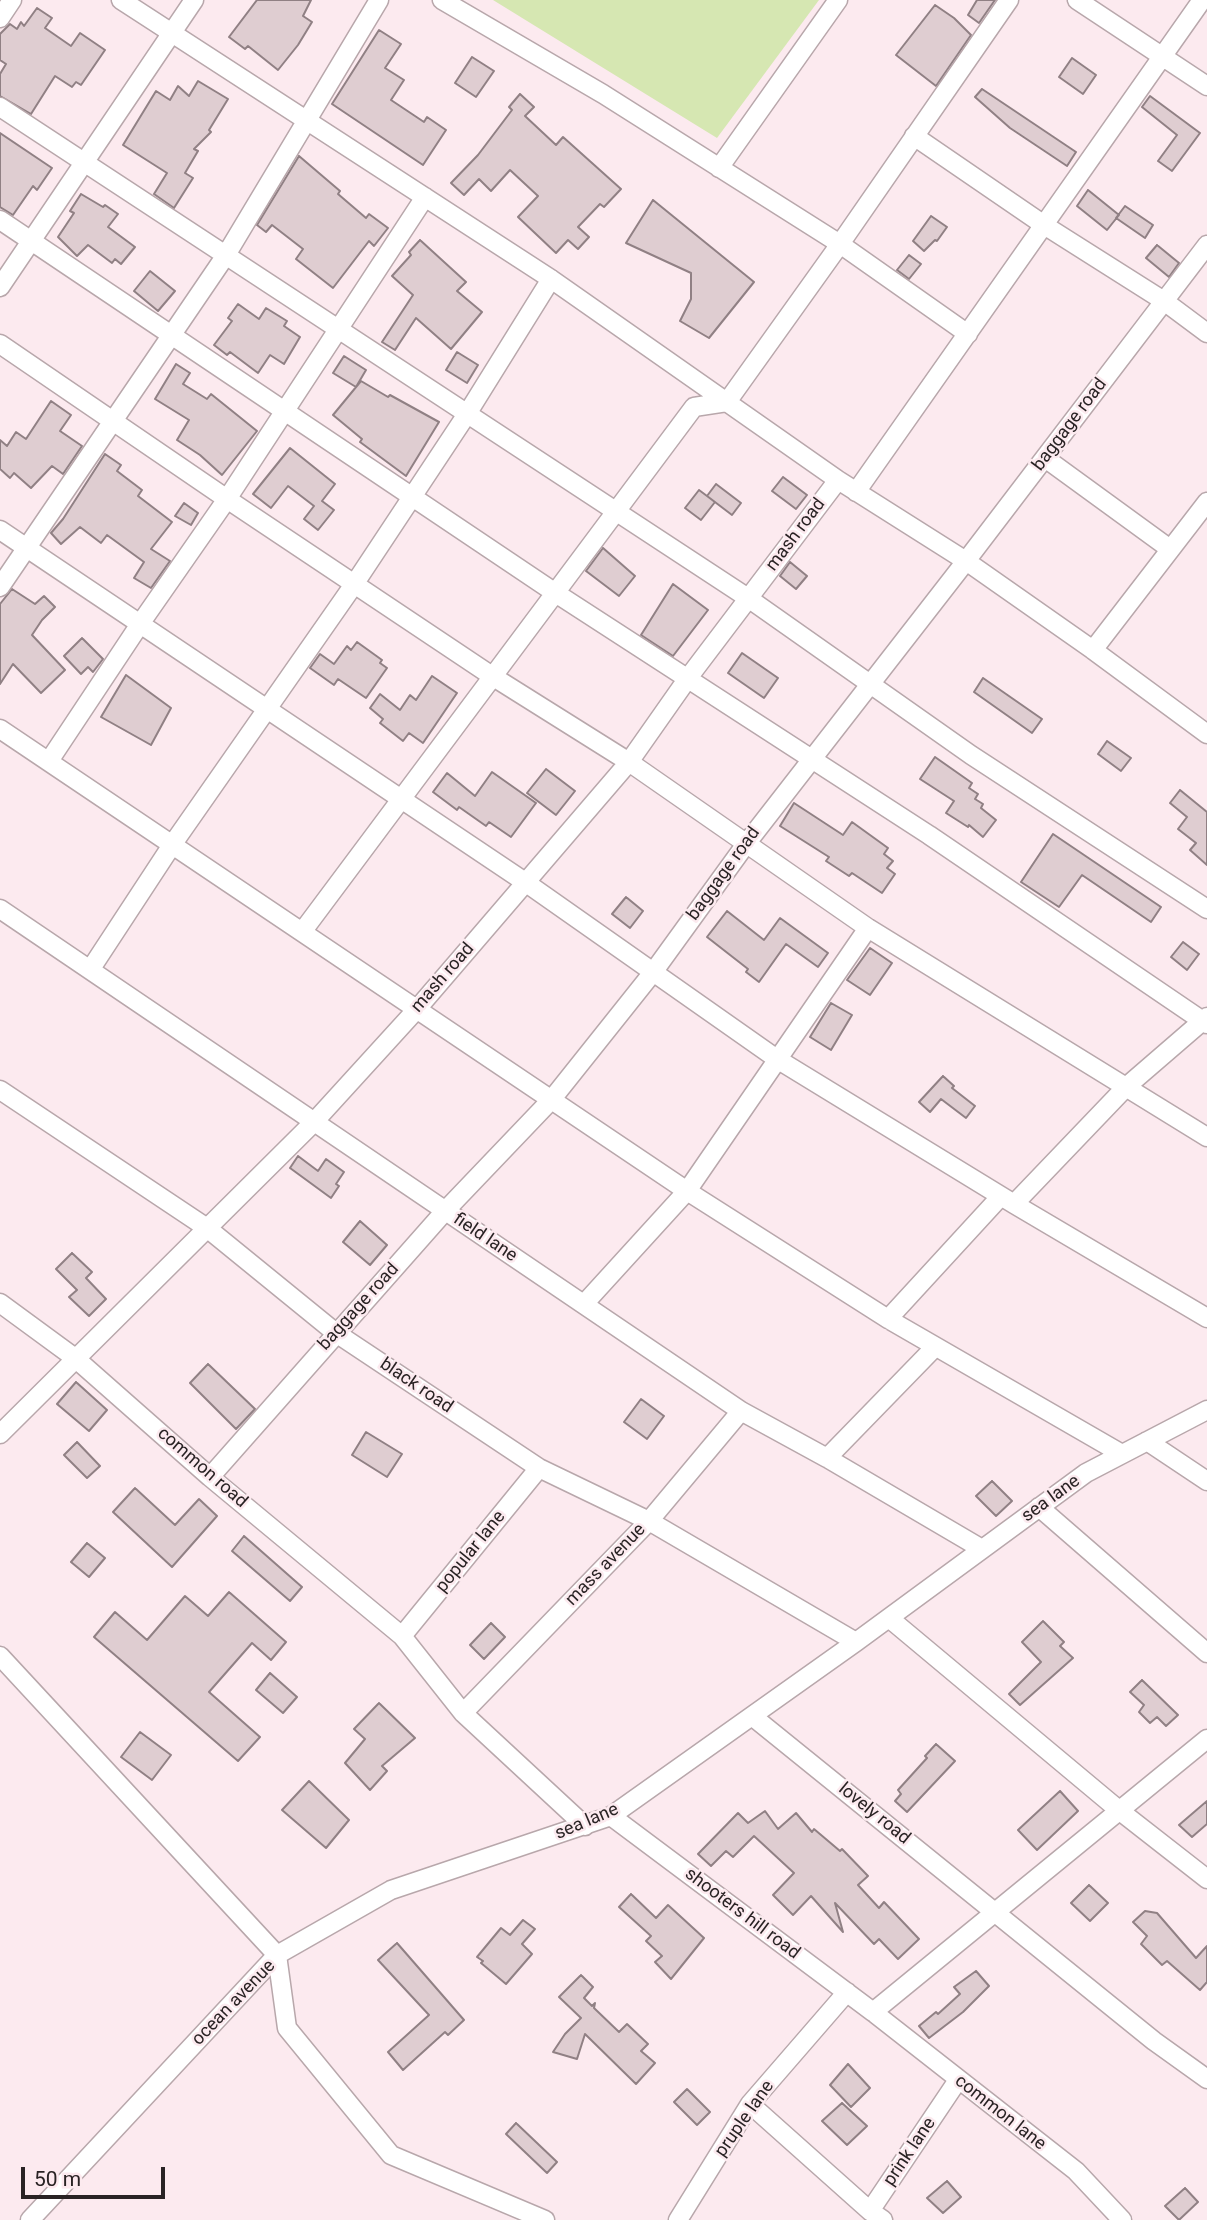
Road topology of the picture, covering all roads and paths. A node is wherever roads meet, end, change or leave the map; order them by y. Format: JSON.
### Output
{"nodes":[{"id":1,"x":12,"y":0,"type":"edge"},
{"id":2,"x":121,"y":0,"type":"edge"},
{"id":3,"x":194,"y":0,"type":"edge"},
{"id":4,"x":379,"y":0,"type":"edge"},
{"id":5,"x":442,"y":0,"type":"edge"},
{"id":6,"x":838,"y":0,"type":"edge"},
{"id":7,"x":1009,"y":0,"type":"edge"},
{"id":8,"x":1077,"y":0,"type":"edge"},
{"id":9,"x":1202,"y":0,"type":"edge"},
{"id":10,"x":0,"y":18,"type":"edge"},
{"id":11,"x":172,"y":33,"type":"junction"},
{"id":12,"x":1164,"y":56,"type":"junction"},
{"id":13,"x":1207,"y":86,"type":"edge"},
{"id":14,"x":0,"y":107,"type":"edge"},
{"id":15,"x":307,"y":121,"type":"junction"},
{"id":16,"x":914,"y":136,"type":"junction"},
{"id":17,"x":84,"y":162,"type":"junction"},
{"id":18,"x":719,"y":168,"type":"junction"},
{"id":19,"x":425,"y":197,"type":"junction"},
{"id":20,"x":0,"y":220,"type":"edge"},
{"id":21,"x":1045,"y":225,"type":"junction"},
{"id":22,"x":32,"y":241,"type":"junction"},
{"id":23,"x":840,"y":244,"type":"junction"},
{"id":24,"x":1207,"y":245,"type":"edge"},
{"id":25,"x":226,"y":255,"type":"junction"},
{"id":26,"x":551,"y":279,"type":"junction"},
{"id":27,"x":0,"y":287,"type":"edge"},
{"id":28,"x":1164,"y":301,"type":"junction"},
{"id":29,"x":337,"y":328,"type":"junction"},
{"id":30,"x":1207,"y":332,"type":"edge"},
{"id":31,"x":968,"y":334,"type":"junction"},
{"id":32,"x":172,"y":336,"type":"junction"},
{"id":33,"x":0,"y":344,"type":"edge"},
{"id":34,"x":727,"y":402,"type":"junction"},
{"id":35,"x":285,"y":411,"type":"junction"},
{"id":36,"x":467,"y":414,"type":"junction"},
{"id":37,"x":113,"y":420,"type":"junction"},
{"id":38,"x":1045,"y":458,"type":"junction"},
{"id":39,"x":838,"y":480,"type":"junction"},
{"id":40,"x":856,"y":492,"type":"junction"},
{"id":41,"x":411,"y":496,"type":"junction"},
{"id":42,"x":227,"y":499,"type":"junction"},
{"id":43,"x":1207,"y":502,"type":"edge"},
{"id":44,"x":616,"y":511,"type":"junction"},
{"id":45,"x":0,"y":530,"type":"edge"},
{"id":46,"x":27,"y":548,"type":"junction"},
{"id":47,"x":1170,"y":549,"type":"junction"},
{"id":48,"x":966,"y":561,"type":"junction"},
{"id":49,"x":355,"y":583,"type":"junction"},
{"id":50,"x":0,"y":587,"type":"edge"},
{"id":51,"x":554,"y":592,"type":"junction"},
{"id":52,"x":748,"y":598,"type":"junction"},
{"id":53,"x":140,"y":624,"type":"junction"},
{"id":54,"x":1093,"y":650,"type":"junction"},
{"id":55,"x":492,"y":676,"type":"junction"},
{"id":56,"x":688,"y":678,"type":"junction"},
{"id":57,"x":869,"y":683,"type":"junction"},
{"id":58,"x":267,"y":709,"type":"junction"},
{"id":59,"x":0,"y":729,"type":"edge"},
{"id":60,"x":1207,"y":734,"type":"edge"},
{"id":61,"x":812,"y":759,"type":"junction"},
{"id":62,"x":49,"y":761,"type":"junction"},
{"id":63,"x":629,"y":762,"type":"junction"},
{"id":64,"x":402,"y":799,"type":"junction"},
{"id":65,"x":746,"y":844,"type":"junction"},
{"id":66,"x":172,"y":845,"type":"junction"},
{"id":67,"x":525,"y":882,"type":"junction"},
{"id":68,"x":0,"y":909,"type":"edge"},
{"id":69,"x":1207,"y":909,"type":"edge"},
{"id":70,"x":868,"y":928,"type":"junction"},
{"id":71,"x":303,"y":932,"type":"junction"},
{"id":72,"x":90,"y":970,"type":"junction"},
{"id":73,"x":654,"y":971,"type":"junction"},
{"id":74,"x":417,"y":1009,"type":"junction"},
{"id":75,"x":1206,"y":1021,"type":"edge"},
{"id":76,"x":777,"y":1059,"type":"junction"},
{"id":77,"x":1126,"y":1087,"type":"junction"},
{"id":78,"x":0,"y":1090,"type":"edge"},
{"id":79,"x":552,"y":1099,"type":"junction"},
{"id":80,"x":314,"y":1122,"type":"junction"},
{"id":81,"x":1207,"y":1137,"type":"edge"},
{"id":82,"x":687,"y":1191,"type":"junction"},
{"id":83,"x":1007,"y":1200,"type":"junction"},
{"id":84,"x":445,"y":1211,"type":"junction"},
{"id":85,"x":207,"y":1228,"type":"junction"},
{"id":86,"x":0,"y":1303,"type":"edge"},
{"id":87,"x":584,"y":1304,"type":"junction"},
{"id":88,"x":1207,"y":1318,"type":"edge"},
{"id":89,"x":888,"y":1319,"type":"junction"},
{"id":90,"x":336,"y":1333,"type":"junction"},
{"id":91,"x":935,"y":1347,"type":"junction"},
{"id":92,"x":75,"y":1358,"type":"junction"},
{"id":93,"x":1207,"y":1410,"type":"edge"},
{"id":94,"x":741,"y":1411,"type":"junction"},
{"id":95,"x":0,"y":1434,"type":"edge"},
{"id":96,"x":1147,"y":1441,"type":"junction"},
{"id":97,"x":1122,"y":1454,"type":"junction"},
{"id":98,"x":827,"y":1458,"type":"junction"},
{"id":99,"x":539,"y":1468,"type":"junction"},
{"id":100,"x":210,"y":1476,"type":"junction"},
{"id":101,"x":1207,"y":1480,"type":"edge"},
{"id":102,"x":1040,"y":1507,"type":"junction"},
{"id":103,"x":649,"y":1521,"type":"junction"},
{"id":104,"x":982,"y":1549,"type":"junction"},
{"id":105,"x":890,"y":1618,"type":"junction"},
{"id":106,"x":402,"y":1636,"type":"junction"},
{"id":107,"x":856,"y":1642,"type":"junction"},
{"id":108,"x":1207,"y":1653,"type":"edge"},
{"id":109,"x":0,"y":1656,"type":"edge"},
{"id":110,"x":463,"y":1713,"type":"junction"},
{"id":111,"x":752,"y":1716,"type":"junction"},
{"id":112,"x":1207,"y":1739,"type":"edge"},
{"id":113,"x":1120,"y":1811,"type":"junction"},
{"id":114,"x":611,"y":1816,"type":"junction"},
{"id":115,"x":585,"y":1826,"type":"junction"},
{"id":116,"x":1207,"y":1879,"type":"edge"},
{"id":117,"x":996,"y":1913,"type":"junction"},
{"id":118,"x":277,"y":1955,"type":"junction"},
{"id":119,"x":847,"y":1992,"type":"junction"},
{"id":120,"x":873,"y":2012,"type":"junction"},
{"id":121,"x":1207,"y":2079,"type":"edge"},
{"id":122,"x":958,"y":2080,"type":"junction"},
{"id":123,"x":750,"y":2104,"type":"junction"},
{"id":124,"x":876,"y":2216,"type":"edge"},
{"id":125,"x":1116,"y":2218,"type":"edge"},
{"id":126,"x":30,"y":2220,"type":"edge"},
{"id":127,"x":545,"y":2220,"type":"edge"},
{"id":128,"x":678,"y":2220,"type":"edge"}],
"edges":[{"from":1,"to":10,"type":"street"},
{"from":2,"to":11,"type":"street"},
{"from":3,"to":11,"type":"street"},
{"from":4,"to":15,"type":"street"},
{"from":5,"to":18,"type":"street"},
{"from":6,"to":18,"type":"street"},
{"from":7,"to":16,"type":"street"},
{"from":8,"to":12,"type":"street"},
{"from":9,"to":12,"type":"street"},
{"from":11,"to":15,"type":"street"},
{"from":11,"to":17,"type":"street"},
{"from":12,"to":13,"type":"street"},
{"from":12,"to":21,"type":"street"},
{"from":14,"to":17,"type":"street"},
{"from":15,"to":19,"type":"street"},
{"from":15,"to":25,"type":"street"},
{"from":16,"to":21,"type":"street"},
{"from":16,"to":23,"type":"street"},
{"from":17,"to":22,"type":"street"},
{"from":17,"to":25,"type":"street"},
{"from":18,"to":23,"type":"street"},
{"from":19,"to":26,"type":"street"},
{"from":19,"to":29,"type":"street"},
{"from":20,"to":22,"type":"street"},
{"from":21,"to":28,"type":"street"},
{"from":21,"to":31,"type":"street"},
{"from":22,"to":27,"type":"street"},
{"from":22,"to":32,"type":"street"},
{"from":23,"to":31,"type":"street"},
{"from":23,"to":34,"type":"street"},
{"from":24,"to":28,"type":"street","name":"baggage road"},
{"from":25,"to":29,"type":"street"},
{"from":25,"to":32,"type":"street"},
{"from":26,"to":34,"type":"street"},
{"from":26,"to":36,"type":"street"},
{"from":28,"to":30,"type":"street"},
{"from":28,"to":38,"type":"street","name":"baggage road"},
{"from":29,"to":35,"type":"street"},
{"from":29,"to":36,"type":"street"},
{"from":31,"to":40,"type":"street"},
{"from":32,"to":35,"type":"street"},
{"from":32,"to":37,"type":"street"},
{"from":33,"to":37,"type":"street"},
{"from":34,"to":39,"type":"street"},
{"from":34,"to":44,"type":"street"},
{"from":35,"to":41,"type":"street"},
{"from":35,"to":42,"type":"street"},
{"from":36,"to":41,"type":"street"},
{"from":36,"to":44,"type":"street"},
{"from":37,"to":42,"type":"street"},
{"from":37,"to":46,"type":"street"},
{"from":38,"to":47,"type":"street"},
{"from":38,"to":48,"type":"street","name":"baggage road"},
{"from":39,"to":40,"type":"street"},
{"from":39,"to":52,"type":"street","name":"mash road"},
{"from":40,"to":48,"type":"street"},
{"from":41,"to":49,"type":"street"},
{"from":41,"to":51,"type":"street"},
{"from":42,"to":49,"type":"street"},
{"from":42,"to":53,"type":"street"},
{"from":43,"to":47,"type":"street"},
{"from":44,"to":51,"type":"street"},
{"from":44,"to":52,"type":"street"},
{"from":45,"to":46,"type":"street"},
{"from":46,"to":50,"type":"street"},
{"from":46,"to":53,"type":"street"},
{"from":47,"to":54,"type":"street"},
{"from":48,"to":54,"type":"street"},
{"from":48,"to":57,"type":"street","name":"baggage road"},
{"from":49,"to":55,"type":"street"},
{"from":49,"to":58,"type":"street"},
{"from":51,"to":55,"type":"street"},
{"from":51,"to":56,"type":"street"},
{"from":52,"to":56,"type":"street","name":"mash road"},
{"from":52,"to":57,"type":"street"},
{"from":53,"to":58,"type":"street"},
{"from":53,"to":62,"type":"street"},
{"from":54,"to":60,"type":"street"},
{"from":55,"to":63,"type":"street"},
{"from":55,"to":64,"type":"street"},
{"from":56,"to":61,"type":"street"},
{"from":56,"to":63,"type":"street","name":"mash road"},
{"from":57,"to":61,"type":"street","name":"baggage road"},
{"from":57,"to":69,"type":"street"},
{"from":58,"to":64,"type":"street"},
{"from":58,"to":66,"type":"street"},
{"from":59,"to":62,"type":"street"},
{"from":61,"to":65,"type":"street","name":"baggage road"},
{"from":61,"to":75,"type":"street"},
{"from":62,"to":66,"type":"street"},
{"from":63,"to":65,"type":"street"},
{"from":63,"to":67,"type":"street","name":"mash road"},
{"from":64,"to":67,"type":"street"},
{"from":64,"to":71,"type":"street"},
{"from":65,"to":70,"type":"street"},
{"from":65,"to":73,"type":"street","name":"baggage road"},
{"from":66,"to":71,"type":"street"},
{"from":66,"to":72,"type":"street"},
{"from":67,"to":73,"type":"street"},
{"from":67,"to":74,"type":"street","name":"mash road"},
{"from":68,"to":72,"type":"street","name":"field lane"},
{"from":70,"to":76,"type":"street"},
{"from":70,"to":77,"type":"street"},
{"from":71,"to":74,"type":"street"},
{"from":72,"to":80,"type":"street","name":"field lane"},
{"from":73,"to":76,"type":"street"},
{"from":73,"to":79,"type":"street","name":"baggage road"},
{"from":74,"to":79,"type":"street"},
{"from":74,"to":80,"type":"street","name":"mash road"},
{"from":75,"to":77,"type":"street"},
{"from":76,"to":82,"type":"street"},
{"from":76,"to":83,"type":"street"},
{"from":77,"to":81,"type":"street"},
{"from":77,"to":83,"type":"street"},
{"from":78,"to":85,"type":"street","name":"black road"},
{"from":79,"to":82,"type":"street"},
{"from":79,"to":84,"type":"street","name":"baggage road"},
{"from":80,"to":84,"type":"street","name":"field lane"},
{"from":80,"to":85,"type":"street","name":"mash road"},
{"from":82,"to":87,"type":"street"},
{"from":82,"to":89,"type":"street"},
{"from":83,"to":88,"type":"street"},
{"from":83,"to":89,"type":"street"},
{"from":84,"to":87,"type":"street","name":"field lane"},
{"from":84,"to":90,"type":"street","name":"baggage road"},
{"from":85,"to":90,"type":"street","name":"black road"},
{"from":85,"to":92,"type":"street","name":"mash road"},
{"from":86,"to":92,"type":"street","name":"common road"},
{"from":87,"to":94,"type":"street","name":"field lane"},
{"from":89,"to":91,"type":"street"},
{"from":90,"to":99,"type":"street","name":"black road"},
{"from":90,"to":100,"type":"street","name":"baggage road"},
{"from":91,"to":97,"type":"street"},
{"from":91,"to":98,"type":"street"},
{"from":92,"to":95,"type":"street","name":"mash road"},
{"from":92,"to":100,"type":"street","name":"common road"},
{"from":93,"to":96,"type":"street","name":"sea lane"},
{"from":94,"to":98,"type":"street","name":"field lane"},
{"from":94,"to":103,"type":"street","name":"mass avenue"},
{"from":96,"to":97,"type":"street","name":"sea lane"},
{"from":96,"to":101,"type":"street"},
{"from":97,"to":102,"type":"street","name":"sea lane"},
{"from":98,"to":104,"type":"street","name":"field lane"},
{"from":99,"to":103,"type":"street","name":"black road"},
{"from":99,"to":106,"type":"street","name":"popular lane"},
{"from":100,"to":106,"type":"street","name":"common road"},
{"from":102,"to":104,"type":"street","name":"sea lane"},
{"from":102,"to":108,"type":"street"},
{"from":103,"to":107,"type":"street","name":"black road"},
{"from":103,"to":110,"type":"street","name":"mass avenue"},
{"from":104,"to":105,"type":"street","name":"sea lane"},
{"from":105,"to":107,"type":"street","name":"sea lane"},
{"from":105,"to":113,"type":"street"},
{"from":106,"to":110,"type":"street","name":"common road"},
{"from":107,"to":111,"type":"street","name":"sea lane"},
{"from":109,"to":118,"type":"street"},
{"from":110,"to":115,"type":"street","name":"common road"},
{"from":111,"to":114,"type":"street","name":"sea lane"},
{"from":111,"to":117,"type":"street","name":"lovely road"},
{"from":112,"to":113,"type":"street"},
{"from":113,"to":116,"type":"street"},
{"from":113,"to":117,"type":"street"},
{"from":114,"to":115,"type":"street","name":"sea lane"},
{"from":114,"to":119,"type":"street","name":"shooters hill road"},
{"from":115,"to":118,"type":"street","name":"sea lane"},
{"from":117,"to":120,"type":"street"},
{"from":117,"to":121,"type":"street","name":"lovely road"},
{"from":118,"to":126,"type":"street","name":"ocean avenue"},
{"from":118,"to":127,"type":"street","name":"ocean avenue"},
{"from":119,"to":120,"type":"street","name":"shooters hill road"},
{"from":119,"to":123,"type":"street","name":"pruple lane"},
{"from":120,"to":122,"type":"street","name":"common lane"},
{"from":122,"to":124,"type":"street","name":"prink lane"},
{"from":122,"to":125,"type":"street","name":"common lane"},
{"from":123,"to":124,"type":"street"},
{"from":123,"to":128,"type":"street","name":"pruple lane"}]}
